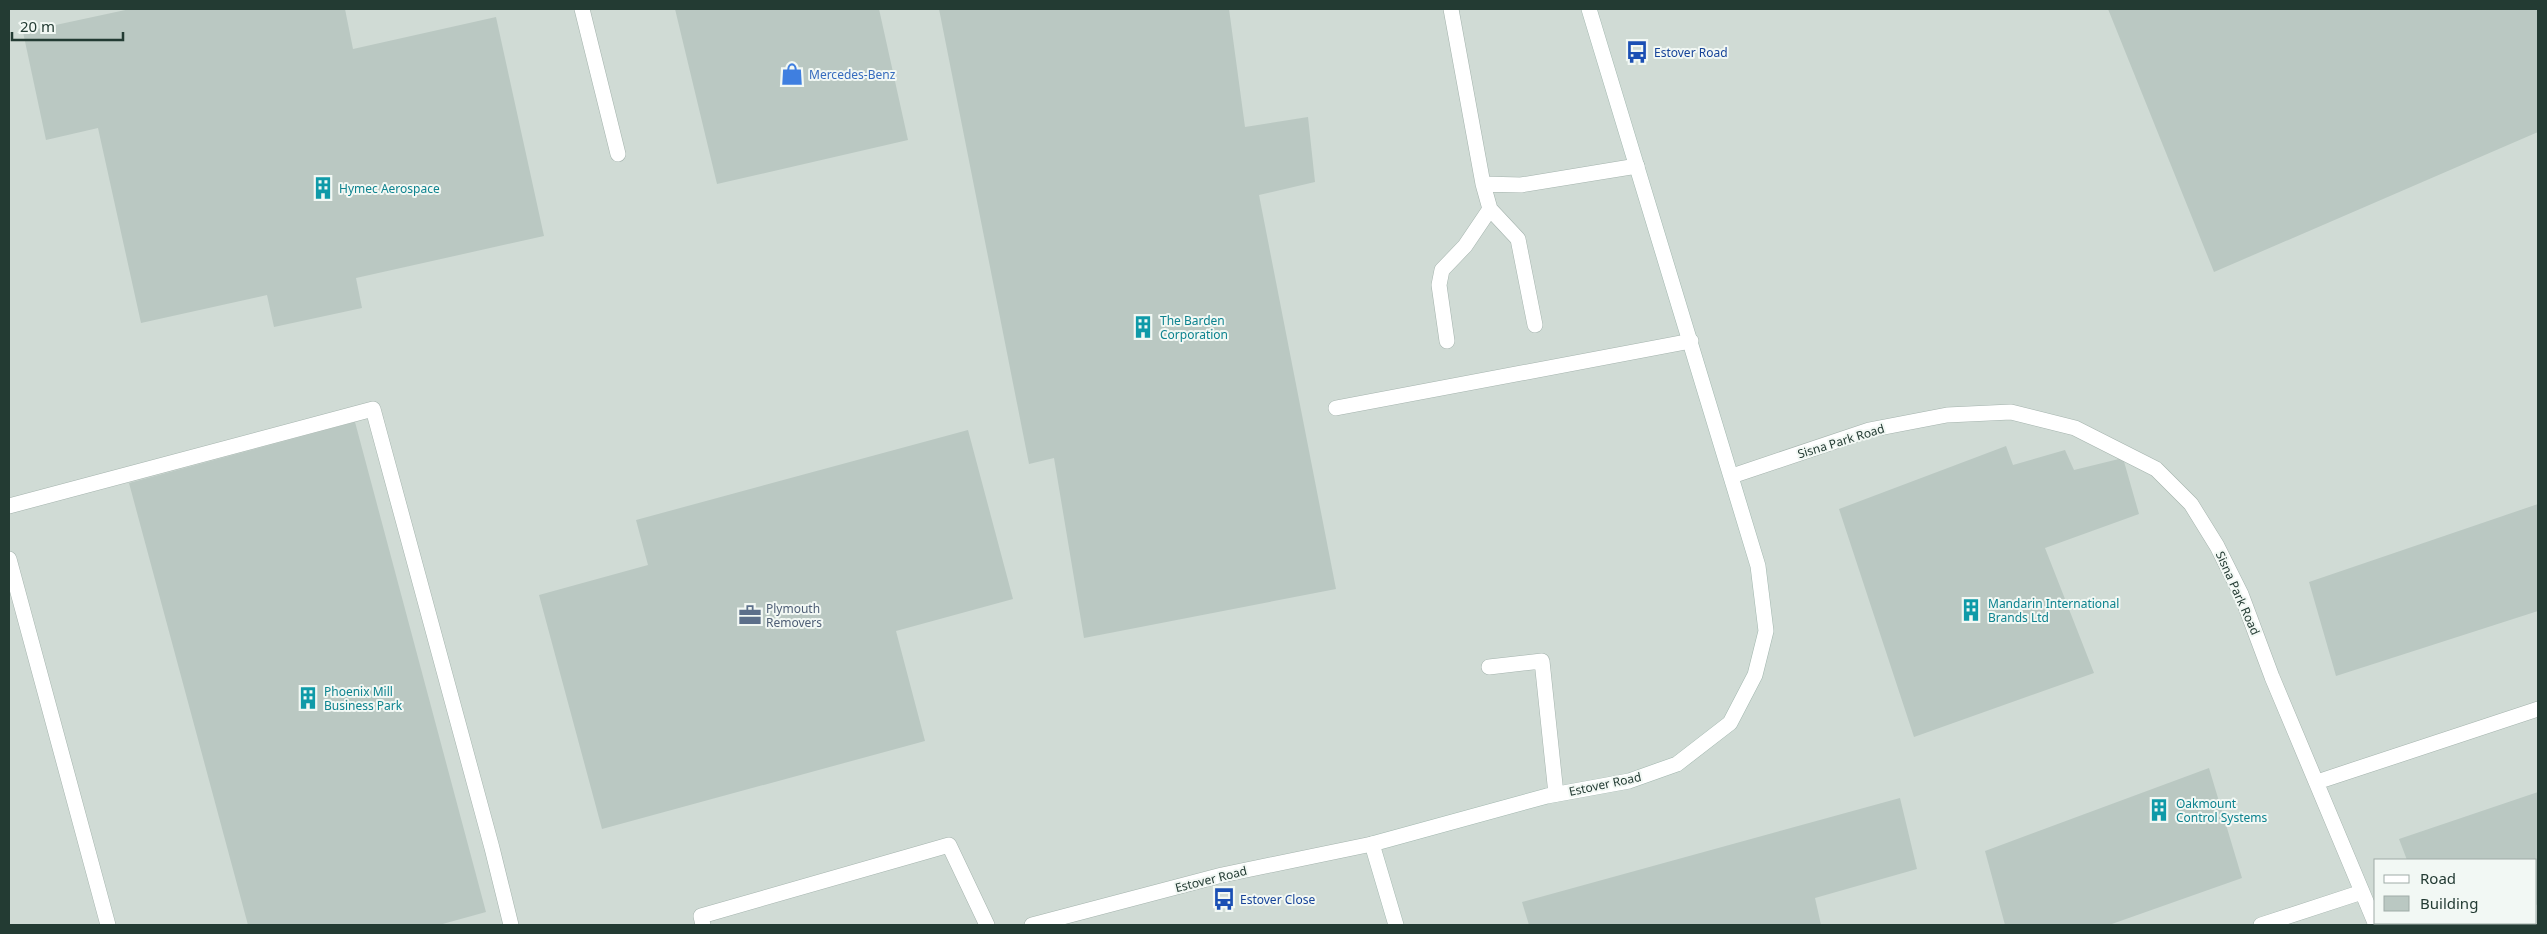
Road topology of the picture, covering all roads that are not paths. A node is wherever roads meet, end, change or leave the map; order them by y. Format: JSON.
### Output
{"nodes":[{"id":1,"x":582,"y":9,"type":"edge"},
{"id":2,"x":1451,"y":9,"type":"edge"},
{"id":3,"x":1589,"y":9,"type":"edge"},
{"id":4,"x":618,"y":154,"type":"dead end"},
{"id":5,"x":1637,"y":166,"type":"junction"},
{"id":6,"x":1483,"y":184,"type":"junction"},
{"id":7,"x":1490,"y":208,"type":"junction"},
{"id":8,"x":1535,"y":325,"type":"dead end"},
{"id":9,"x":1447,"y":341,"type":"dead end"},
{"id":10,"x":1691,"y":341,"type":"junction"},
{"id":11,"x":1336,"y":408,"type":"dead end"},
{"id":12,"x":1732,"y":476,"type":"junction"},
{"id":13,"x":9,"y":506,"type":"edge"},
{"id":14,"x":9,"y":558,"type":"edge"},
{"id":15,"x":1489,"y":667,"type":"dead end"},
{"id":16,"x":2538,"y":709,"type":"edge"},
{"id":17,"x":2317,"y":782,"type":"junction"},
{"id":18,"x":1556,"y":794,"type":"junction"},
{"id":19,"x":1372,"y":844,"type":"junction"},
{"id":20,"x":2362,"y":892,"type":"junction"},
{"id":21,"x":2374,"y":920,"type":"edge"},
{"id":22,"x":108,"y":925,"type":"edge"},
{"id":23,"x":511,"y":925,"type":"edge"},
{"id":24,"x":703,"y":925,"type":"edge"},
{"id":25,"x":987,"y":925,"type":"edge"},
{"id":26,"x":1032,"y":925,"type":"edge"},
{"id":27,"x":1396,"y":925,"type":"edge"},
{"id":28,"x":2261,"y":925,"type":"edge"}],
"edges":[{"from":1,"to":4,"type":"street"},
{"from":2,"to":6,"type":"street"},
{"from":3,"to":5,"type":"street","name":"Estover Road"},
{"from":5,"to":6,"type":"street"},
{"from":5,"to":10,"type":"street","name":"Estover Road"},
{"from":6,"to":7,"type":"street"},
{"from":7,"to":8,"type":"street"},
{"from":7,"to":9,"type":"street"},
{"from":10,"to":11,"type":"street"},
{"from":10,"to":12,"type":"street","name":"Estover Road"},
{"from":12,"to":17,"type":"street","name":"Sisna Park Road"},
{"from":12,"to":18,"type":"street","name":"Estover Road"},
{"from":13,"to":23,"type":"street"},
{"from":14,"to":22,"type":"street"},
{"from":15,"to":18,"type":"street"},
{"from":16,"to":17,"type":"street"},
{"from":17,"to":20,"type":"street","name":"Sisna Park Road"},
{"from":18,"to":19,"type":"street","name":"Estover Road"},
{"from":19,"to":26,"type":"street","name":"Estover Road"},
{"from":19,"to":27,"type":"street"},
{"from":20,"to":21,"type":"street","name":"Sisna Park Road"},
{"from":20,"to":28,"type":"street"},
{"from":24,"to":25,"type":"street"}]}
